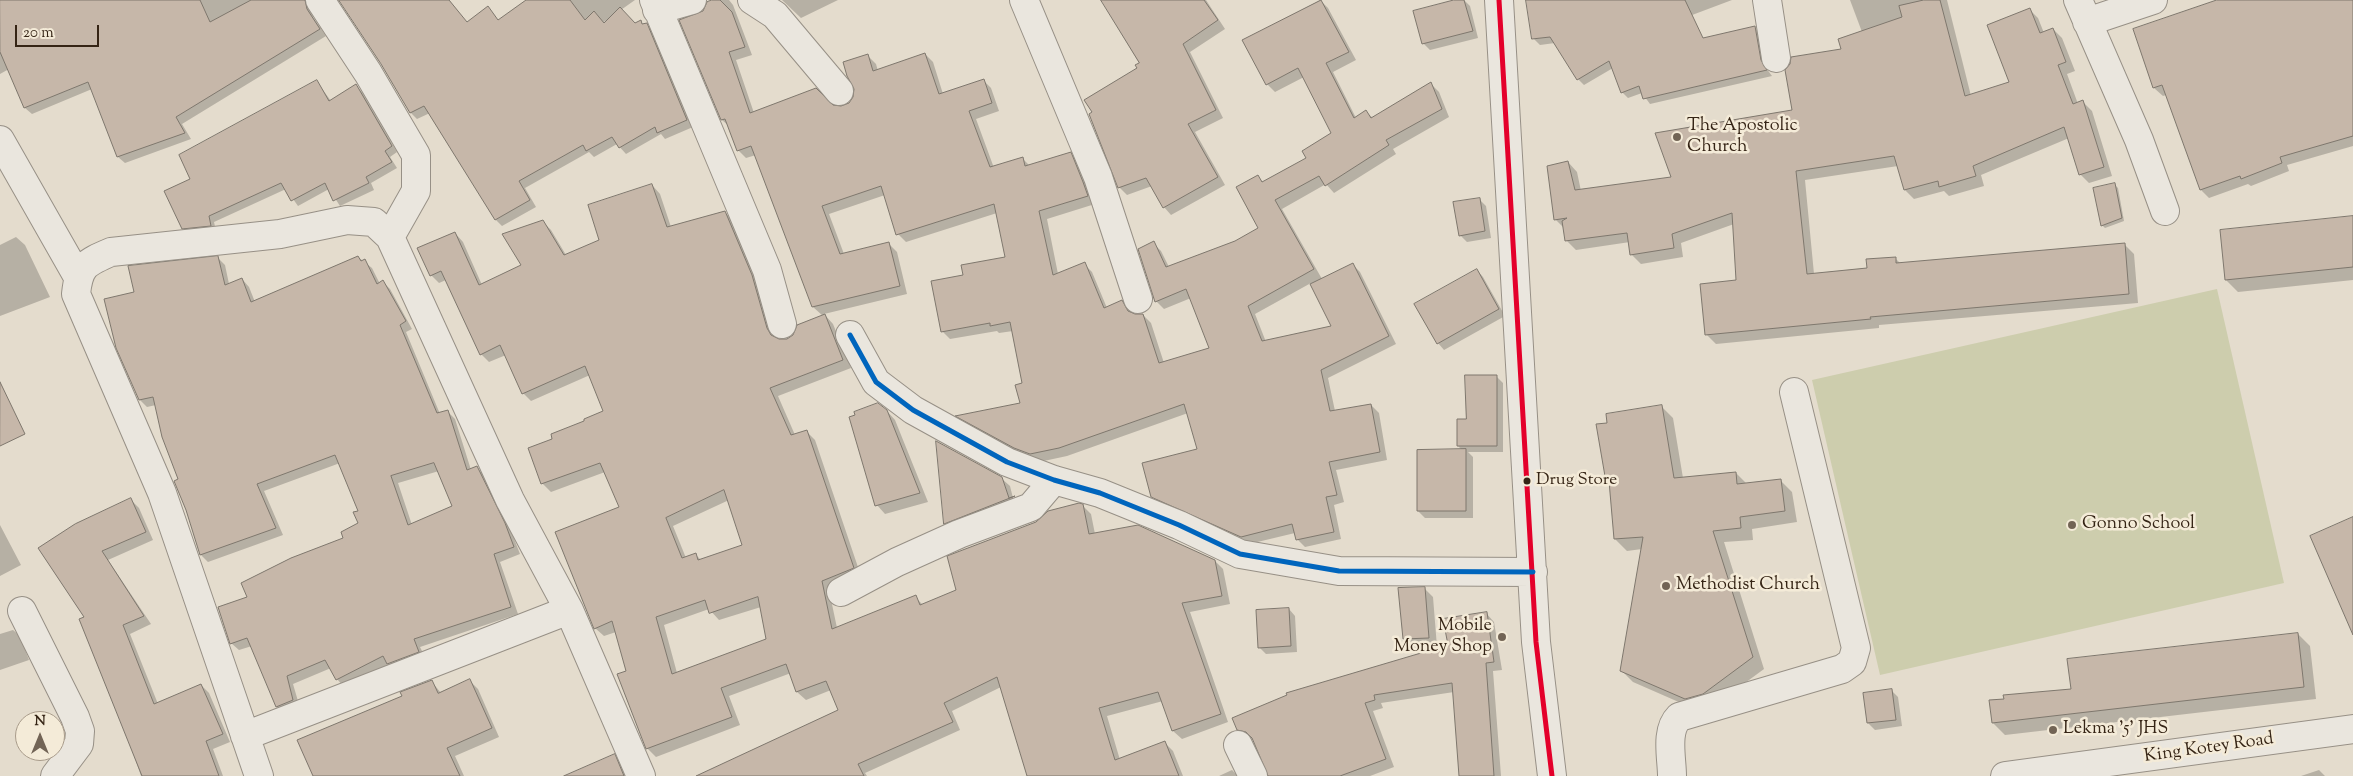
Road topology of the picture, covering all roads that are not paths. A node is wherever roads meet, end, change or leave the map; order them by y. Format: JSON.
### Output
{"nodes":[{"id":1,"x":320,"y":0,"type":"edge"},
{"id":2,"x":692,"y":0,"type":"edge"},
{"id":3,"x":752,"y":0,"type":"edge"},
{"id":4,"x":1024,"y":0,"type":"edge"},
{"id":5,"x":1499,"y":0,"type":"edge"},
{"id":6,"x":1766,"y":0,"type":"edge"},
{"id":7,"x":2153,"y":0,"type":"edge"},
{"id":8,"x":656,"y":5,"type":"edge"},
{"id":9,"x":2083,"y":11,"type":"edge"},
{"id":10,"x":1776,"y":58,"type":"dead end"},
{"id":11,"x":839,"y":91,"type":"dead end"},
{"id":12,"x":0,"y":140,"type":"edge"},
{"id":13,"x":2165,"y":211,"type":"dead end"},
{"id":14,"x":390,"y":237,"type":"junction"},
{"id":15,"x":78,"y":277,"type":"junction"},
{"id":16,"x":1138,"y":299,"type":"dead end"},
{"id":17,"x":782,"y":324,"type":"dead end"},
{"id":18,"x":850,"y":335,"type":"dead end"},
{"id":19,"x":1794,"y":392,"type":"dead end"},
{"id":20,"x":1054,"y":480,"type":"junction"},
{"id":21,"x":1533,"y":572,"type":"junction"},
{"id":22,"x":841,"y":592,"type":"dead end"},
{"id":23,"x":569,"y":610,"type":"junction"},
{"id":24,"x":22,"y":611,"type":"dead end"},
{"id":25,"x":2353,"y":729,"type":"edge"},
{"id":26,"x":245,"y":736,"type":"junction"},
{"id":27,"x":1238,"y":745,"type":"dead end"},
{"id":28,"x":55,"y":776,"type":"edge"},
{"id":29,"x":258,"y":776,"type":"edge"},
{"id":30,"x":641,"y":776,"type":"edge"},
{"id":31,"x":1253,"y":776,"type":"edge"},
{"id":32,"x":1552,"y":776,"type":"edge"},
{"id":33,"x":1672,"y":776,"type":"edge"},
{"id":34,"x":2005,"y":776,"type":"edge"}],
"edges":[{"from":1,"to":14,"type":"street"},
{"from":2,"to":8,"type":"street"},
{"from":3,"to":11,"type":"street"},
{"from":4,"to":16,"type":"street"},
{"from":5,"to":21,"type":"street"},
{"from":6,"to":10,"type":"street"},
{"from":7,"to":9,"type":"street"},
{"from":8,"to":17,"type":"street"},
{"from":9,"to":13,"type":"street"},
{"from":12,"to":15,"type":"street"},
{"from":14,"to":15,"type":"street"},
{"from":14,"to":23,"type":"street"},
{"from":15,"to":26,"type":"street"},
{"from":18,"to":20,"type":"street"},
{"from":19,"to":33,"type":"street"},
{"from":20,"to":21,"type":"street"},
{"from":20,"to":22,"type":"street"},
{"from":21,"to":32,"type":"street"},
{"from":23,"to":26,"type":"street"},
{"from":23,"to":30,"type":"street"},
{"from":24,"to":28,"type":"street"},
{"from":25,"to":34,"type":"street","name":"King Kotey Road"},
{"from":26,"to":29,"type":"street"},
{"from":27,"to":31,"type":"street"}]}
